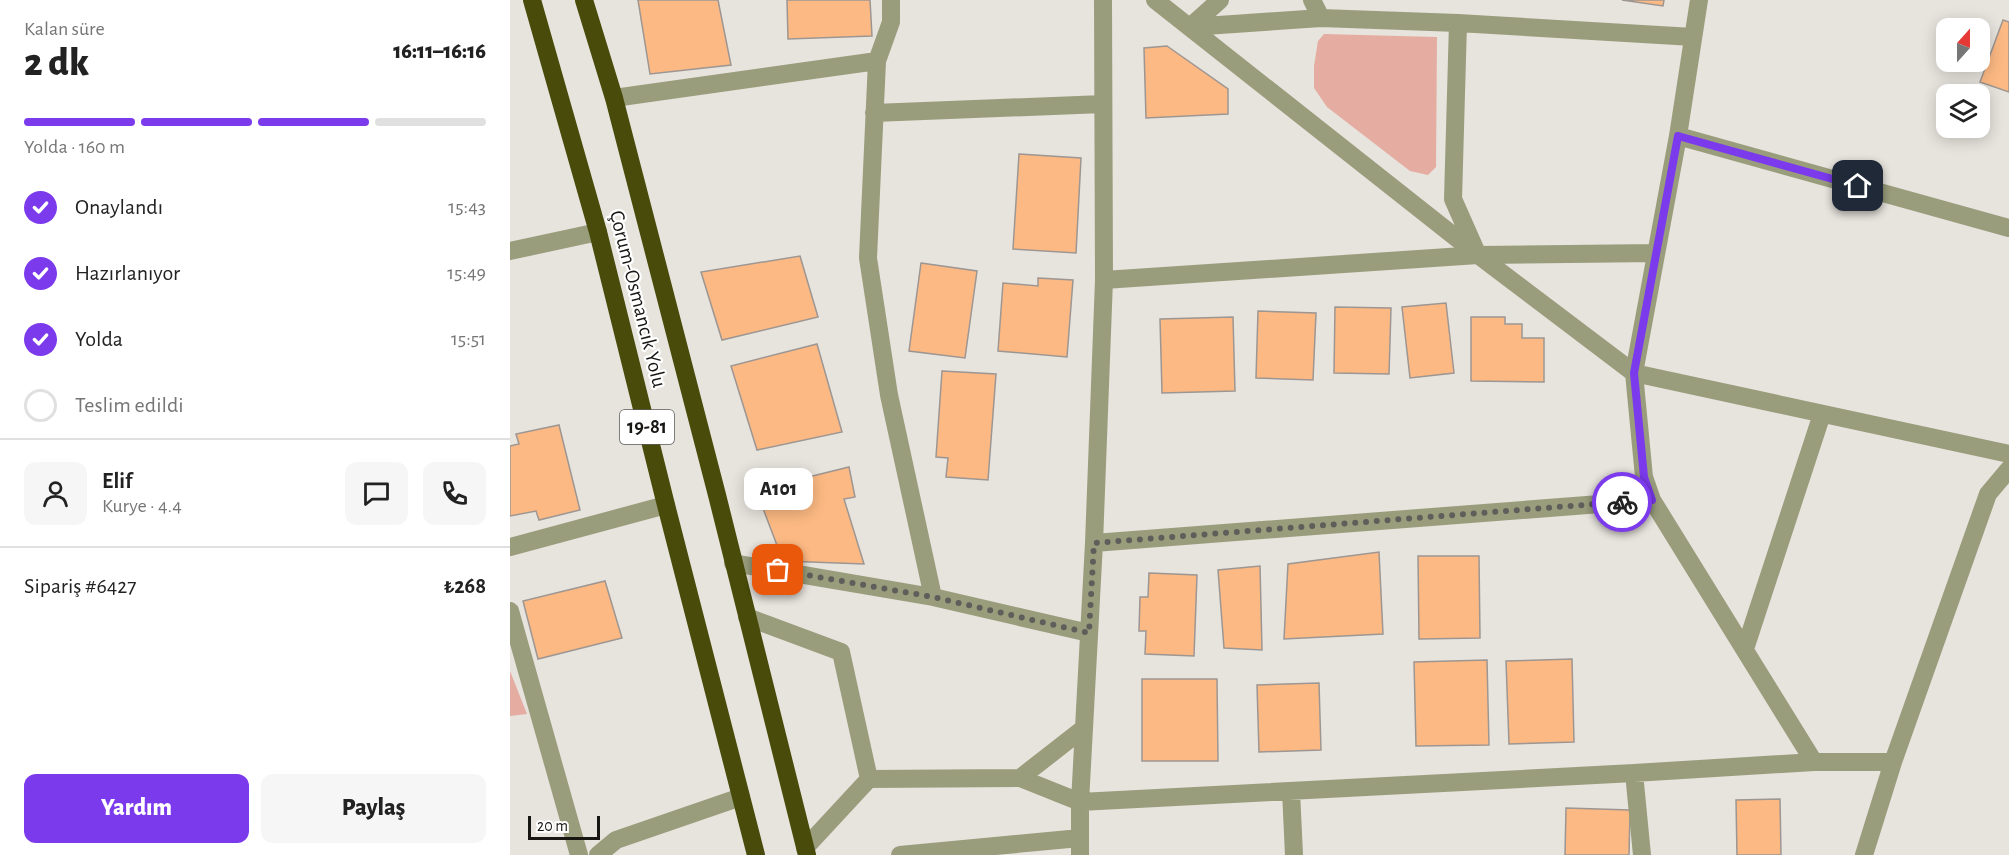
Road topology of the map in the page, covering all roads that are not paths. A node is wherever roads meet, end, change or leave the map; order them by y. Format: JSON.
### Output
{"nodes":[{"id":1,"x":532,"y":0,"type":"edge"},
{"id":2,"x":584,"y":0,"type":"edge"},
{"id":3,"x":891,"y":0,"type":"edge"},
{"id":4,"x":1103,"y":0,"type":"edge"},
{"id":5,"x":1155,"y":0,"type":"edge"},
{"id":6,"x":1220,"y":0,"type":"edge"},
{"id":7,"x":1312,"y":0,"type":"edge"},
{"id":8,"x":1699,"y":0,"type":"edge"},
{"id":9,"x":1321,"y":18,"type":"junction"},
{"id":10,"x":1458,"y":23,"type":"junction"},
{"id":11,"x":1190,"y":27,"type":"junction"},
{"id":12,"x":1693,"y":36,"type":"junction"},
{"id":13,"x":876,"y":61,"type":"junction"},
{"id":14,"x":614,"y":98,"type":"junction"},
{"id":15,"x":1103,"y":104,"type":"junction"},
{"id":16,"x":874,"y":113,"type":"junction"},
{"id":17,"x":1678,"y":136,"type":"junction"},
{"id":18,"x":2009,"y":228,"type":"edge"},
{"id":19,"x":598,"y":232,"type":"junction"},
{"id":20,"x":510,"y":251,"type":"edge"},
{"id":21,"x":1656,"y":253,"type":"junction"},
{"id":22,"x":1478,"y":255,"type":"junction"},
{"id":23,"x":1104,"y":280,"type":"junction"},
{"id":24,"x":1634,"y":373,"type":"junction"},
{"id":25,"x":1822,"y":414,"type":"junction"},
{"id":26,"x":2009,"y":454,"type":"edge"},
{"id":27,"x":2009,"y":469,"type":"edge"},
{"id":28,"x":1652,"y":500,"type":"junction"},
{"id":29,"x":666,"y":505,"type":"junction"},
{"id":30,"x":1094,"y":543,"type":"junction"},
{"id":31,"x":510,"y":547,"type":"edge"},
{"id":32,"x":733,"y":563,"type":"junction"},
{"id":33,"x":933,"y":597,"type":"junction"},
{"id":34,"x":510,"y":611,"type":"edge"},
{"id":35,"x":747,"y":617,"type":"junction"},
{"id":36,"x":1089,"y":633,"type":"junction"},
{"id":37,"x":1744,"y":649,"type":"junction"},
{"id":38,"x":1084,"y":728,"type":"junction"},
{"id":39,"x":1814,"y":762,"type":"junction"},
{"id":40,"x":1893,"y":762,"type":"junction"},
{"id":41,"x":1634,"y":774,"type":"junction"},
{"id":42,"x":1020,"y":778,"type":"junction"},
{"id":43,"x":869,"y":779,"type":"junction"},
{"id":44,"x":1291,"y":791,"type":"junction"},
{"id":45,"x":741,"y":797,"type":"junction"},
{"id":46,"x":1080,"y":802,"type":"junction"},
{"id":47,"x":1080,"y":846,"type":"edge"},
{"id":48,"x":806,"y":852,"type":"edge"},
{"id":49,"x":579,"y":855,"type":"edge"},
{"id":50,"x":598,"y":855,"type":"edge"},
{"id":51,"x":756,"y":855,"type":"edge"},
{"id":52,"x":900,"y":855,"type":"edge"},
{"id":53,"x":1294,"y":855,"type":"edge"},
{"id":54,"x":1642,"y":855,"type":"edge"},
{"id":55,"x":1864,"y":855,"type":"edge"}],
"edges":[{"from":1,"to":19,"type":"highway","name":"Çorum-Osmancık Yolu","number":"19-81"},
{"from":2,"to":14,"type":"highway","name":"Çorum-Osmancık Yolu","number":"19-81"},
{"from":3,"to":13,"type":"street"},
{"from":4,"to":15,"type":"street"},
{"from":5,"to":11,"type":"street"},
{"from":6,"to":11,"type":"street"},
{"from":7,"to":9,"type":"street"},
{"from":8,"to":12,"type":"street"},
{"from":9,"to":10,"type":"street"},
{"from":9,"to":11,"type":"street"},
{"from":10,"to":12,"type":"street"},
{"from":10,"to":22,"type":"street"},
{"from":11,"to":22,"type":"street"},
{"from":12,"to":17,"type":"street"},
{"from":13,"to":14,"type":"street"},
{"from":13,"to":16,"type":"street"},
{"from":14,"to":32,"type":"highway","name":"Çorum-Osmancık Yolu","number":"19-81"},
{"from":15,"to":16,"type":"street"},
{"from":15,"to":23,"type":"street"},
{"from":16,"to":33,"type":"street"},
{"from":17,"to":18,"type":"street"},
{"from":17,"to":21,"type":"street"},
{"from":19,"to":20,"type":"street"},
{"from":19,"to":29,"type":"highway","name":"Çorum-Osmancık Yolu","number":"19-81"},
{"from":21,"to":22,"type":"street"},
{"from":21,"to":24,"type":"street"},
{"from":22,"to":23,"type":"street"},
{"from":22,"to":24,"type":"street"},
{"from":23,"to":30,"type":"street"},
{"from":24,"to":25,"type":"street"},
{"from":24,"to":28,"type":"street"},
{"from":25,"to":26,"type":"street"},
{"from":25,"to":37,"type":"street"},
{"from":27,"to":40,"type":"street"},
{"from":28,"to":30,"type":"street"},
{"from":28,"to":37,"type":"street"},
{"from":29,"to":31,"type":"street"},
{"from":29,"to":45,"type":"highway","name":"Çorum-Osmancık Yolu","number":"19-81"},
{"from":30,"to":36,"type":"street"},
{"from":32,"to":33,"type":"street"},
{"from":32,"to":35,"type":"highway","name":"Çorum-Osmancık Yolu","number":"19-81"},
{"from":33,"to":36,"type":"street"},
{"from":34,"to":49,"type":"street"},
{"from":35,"to":43,"type":"street"},
{"from":35,"to":48,"type":"highway","name":"Çorum-Osmancık Yolu","number":"19-81"},
{"from":36,"to":38,"type":"street"},
{"from":37,"to":39,"type":"street"},
{"from":38,"to":42,"type":"street"},
{"from":38,"to":46,"type":"street"},
{"from":39,"to":40,"type":"street"},
{"from":39,"to":41,"type":"street"},
{"from":40,"to":55,"type":"street"},
{"from":41,"to":44,"type":"street"},
{"from":41,"to":54,"type":"street"},
{"from":42,"to":43,"type":"street"},
{"from":42,"to":46,"type":"street"},
{"from":43,"to":48,"type":"street"},
{"from":44,"to":46,"type":"street"},
{"from":44,"to":53,"type":"street"},
{"from":45,"to":50,"type":"street"},
{"from":45,"to":51,"type":"highway","name":"Çorum-Osmancık Yolu","number":"19-81"},
{"from":46,"to":47,"type":"street"},
{"from":47,"to":52,"type":"street"}]}
